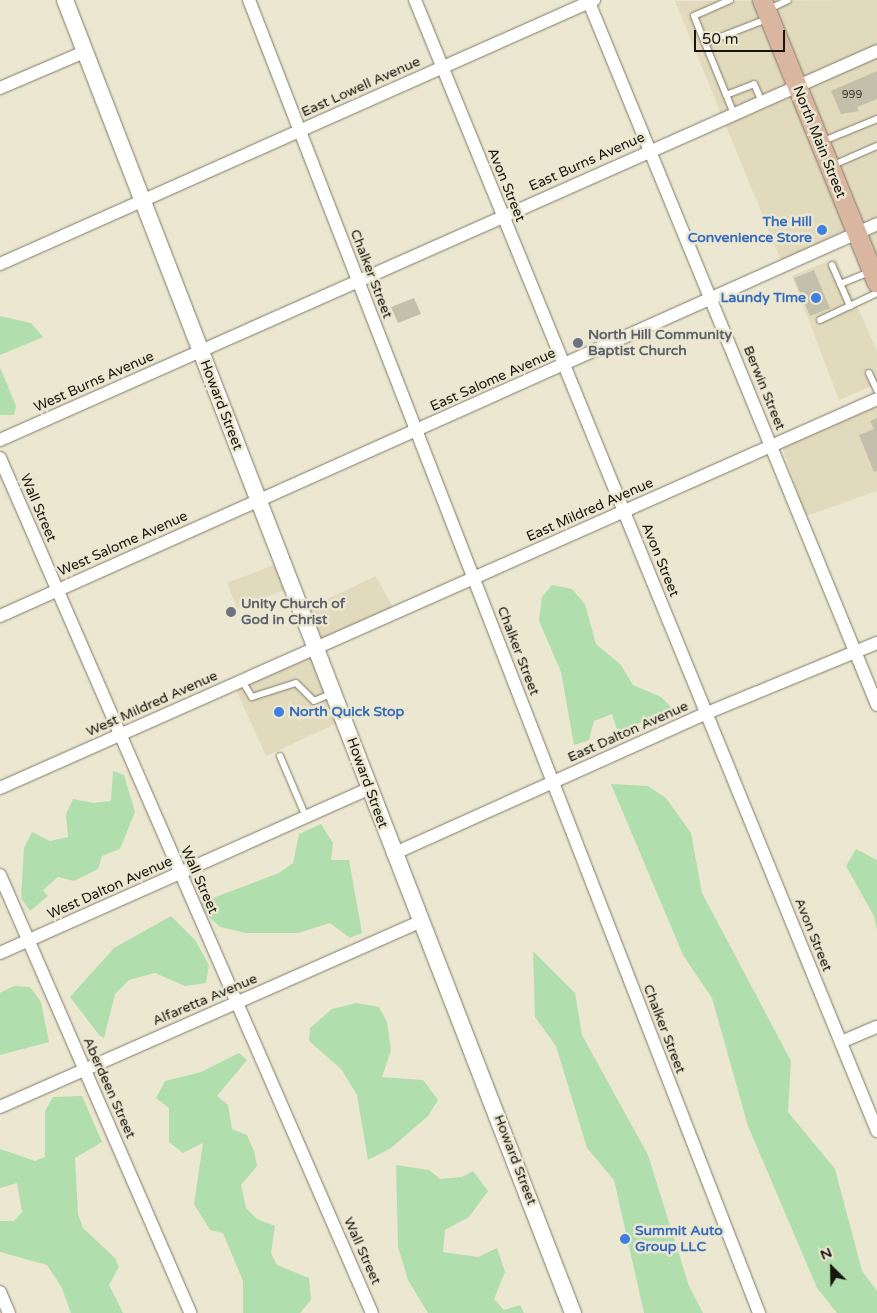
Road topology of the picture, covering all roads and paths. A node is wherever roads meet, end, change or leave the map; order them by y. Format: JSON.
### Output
{"nodes":[{"id":1,"x":65,"y":0,"type":"edge"},
{"id":2,"x":249,"y":0,"type":"edge"},
{"id":3,"x":415,"y":0,"type":"edge"},
{"id":4,"x":730,"y":0,"type":"edge"},
{"id":5,"x":788,"y":0,"type":"edge"},
{"id":6,"x":590,"y":1,"type":"edge"},
{"id":7,"x":766,"y":9,"type":"edge"},
{"id":8,"x":706,"y":43,"type":"junction"},
{"id":9,"x":877,"y":51,"type":"edge"},
{"id":10,"x":84,"y":52,"type":"junction"},
{"id":11,"x":442,"y":68,"type":"junction"},
{"id":12,"x":797,"y":87,"type":"junction"},
{"id":13,"x":0,"y":88,"type":"edge"},
{"id":14,"x":726,"y":96,"type":"junction"},
{"id":15,"x":762,"y":102,"type":"junction"},
{"id":16,"x":734,"y":114,"type":"junction"},
{"id":17,"x":877,"y":119,"type":"edge"},
{"id":18,"x":300,"y":131,"type":"junction"},
{"id":19,"x":820,"y":142,"type":"junction"},
{"id":20,"x":877,"y":146,"type":"edge"},
{"id":21,"x":650,"y":151,"type":"junction"},
{"id":22,"x":830,"y":166,"type":"junction"},
{"id":23,"x":141,"y":201,"type":"junction"},
{"id":24,"x":503,"y":216,"type":"junction"},
{"id":25,"x":877,"y":224,"type":"edge"},
{"id":26,"x":856,"y":234,"type":"junction"},
{"id":27,"x":0,"y":264,"type":"edge"},
{"id":28,"x":832,"y":265,"type":"dead end"},
{"id":29,"x":874,"y":277,"type":"edge"},
{"id":30,"x":358,"y":282,"type":"junction"},
{"id":31,"x":840,"y":284,"type":"junction"},
{"id":32,"x":877,"y":293,"type":"edge"},
{"id":33,"x":712,"y":300,"type":"junction"},
{"id":34,"x":850,"y":306,"type":"junction"},
{"id":35,"x":820,"y":320,"type":"dead end"},
{"id":36,"x":200,"y":351,"type":"junction"},
{"id":37,"x":564,"y":365,"type":"junction"},
{"id":38,"x":869,"y":373,"type":"dead end"},
{"id":39,"x":877,"y":390,"type":"edge"},
{"id":40,"x":877,"y":399,"type":"edge"},
{"id":41,"x":418,"y":429,"type":"junction"},
{"id":42,"x":0,"y":440,"type":"edge"},
{"id":43,"x":772,"y":447,"type":"junction"},
{"id":44,"x":0,"y":458,"type":"edge"},
{"id":45,"x":259,"y":501,"type":"junction"},
{"id":46,"x":624,"y":512,"type":"junction"},
{"id":47,"x":475,"y":578,"type":"junction"},
{"id":48,"x":57,"y":590,"type":"junction"},
{"id":49,"x":0,"y":616,"type":"edge"},
{"id":50,"x":877,"y":643,"type":"edge"},
{"id":51,"x":316,"y":649,"type":"junction"},
{"id":52,"x":855,"y":652,"type":"junction"},
{"id":53,"x":242,"y":681,"type":"junction"},
{"id":54,"x":333,"y":693,"type":"junction"},
{"id":55,"x":877,"y":706,"type":"edge"},
{"id":56,"x":707,"y":713,"type":"junction"},
{"id":57,"x":120,"y":735,"type":"junction"},
{"id":58,"x":280,"y":756,"type":"dead end"},
{"id":59,"x":551,"y":782,"type":"junction"},
{"id":60,"x":0,"y":788,"type":"edge"},
{"id":61,"x":368,"y":789,"type":"junction"},
{"id":62,"x":306,"y":817,"type":"junction"},
{"id":63,"x":393,"y":854,"type":"junction"},
{"id":64,"x":180,"y":873,"type":"junction"},
{"id":65,"x":0,"y":875,"type":"edge"},
{"id":66,"x":422,"y":921,"type":"junction"},
{"id":67,"x":28,"y":940,"type":"junction"},
{"id":68,"x":0,"y":953,"type":"edge"},
{"id":69,"x":237,"y":1002,"type":"junction"},
{"id":70,"x":877,"y":1027,"type":"edge"},
{"id":71,"x":841,"y":1042,"type":"junction"},
{"id":72,"x":85,"y":1070,"type":"junction"},
{"id":73,"x":0,"y":1107,"type":"edge"},
{"id":74,"x":877,"y":1131,"type":"edge"},
{"id":75,"x":0,"y":1292,"type":"edge"},
{"id":76,"x":9,"y":1313,"type":"edge"},
{"id":77,"x":190,"y":1313,"type":"edge"},
{"id":78,"x":372,"y":1313,"type":"edge"},
{"id":79,"x":573,"y":1313,"type":"edge"},
{"id":80,"x":759,"y":1313,"type":"edge"}],
"edges":[{"from":1,"to":10,"type":"main road","name":"Howard Street"},
{"from":2,"to":18,"type":"street","name":"Chalker Street"},
{"from":3,"to":11,"type":"street","name":"Avon Street"},
{"from":4,"to":8,"type":"lane"},
{"from":5,"to":7,"type":"lane"},
{"from":6,"to":11,"type":"street","name":"East Lowell Avenue"},
{"from":6,"to":21,"type":"street","name":"Berwin Street"},
{"from":7,"to":8,"type":"lane"},
{"from":7,"to":12,"type":"main road","name":"North Main Street"},
{"from":8,"to":14,"type":"lane"},
{"from":9,"to":12,"type":"street","name":"East Burns Avenue"},
{"from":10,"to":13,"type":"street"},
{"from":10,"to":23,"type":"main road","name":"Howard Street"},
{"from":11,"to":18,"type":"street","name":"East Lowell Avenue"},
{"from":11,"to":24,"type":"street","name":"Avon Street"},
{"from":12,"to":15,"type":"street","name":"East Burns Avenue"},
{"from":12,"to":19,"type":"main road","name":"North Main Street"},
{"from":14,"to":15,"type":"lane"},
{"from":14,"to":16,"type":"lane"},
{"from":15,"to":16,"type":"street","name":"East Burns Avenue"},
{"from":16,"to":21,"type":"street","name":"East Burns Avenue"},
{"from":17,"to":19,"type":"lane"},
{"from":18,"to":23,"type":"street","name":"East Lowell Avenue"},
{"from":18,"to":30,"type":"street","name":"Chalker Street"},
{"from":19,"to":22,"type":"main road","name":"North Main Street"},
{"from":20,"to":22,"type":"lane"},
{"from":21,"to":24,"type":"street","name":"East Burns Avenue"},
{"from":21,"to":33,"type":"street","name":"Berwin Street"},
{"from":22,"to":26,"type":"main road","name":"North Main Street"},
{"from":23,"to":27,"type":"street","name":"East Lowell Avenue"},
{"from":23,"to":36,"type":"main road","name":"Howard Street"},
{"from":24,"to":30,"type":"street","name":"East Burns Avenue"},
{"from":24,"to":37,"type":"street","name":"Avon Street"},
{"from":25,"to":26,"type":"street","name":"East Salome Avenue"},
{"from":26,"to":29,"type":"main road","name":"North Main Street"},
{"from":26,"to":33,"type":"street","name":"East Salome Avenue"},
{"from":28,"to":31,"type":"lane"},
{"from":29,"to":31,"type":"lane"},
{"from":30,"to":36,"type":"street","name":"East Burns Avenue"},
{"from":30,"to":41,"type":"street","name":"Chalker Street"},
{"from":31,"to":34,"type":"lane"},
{"from":32,"to":34,"type":"lane"},
{"from":33,"to":37,"type":"street","name":"East Salome Avenue"},
{"from":33,"to":43,"type":"street","name":"Berwin Street"},
{"from":34,"to":35,"type":"lane"},
{"from":36,"to":42,"type":"street","name":"West Burns Avenue"},
{"from":36,"to":45,"type":"main road","name":"Howard Street"},
{"from":37,"to":41,"type":"street","name":"East Salome Avenue"},
{"from":37,"to":46,"type":"street","name":"Avon Street"},
{"from":38,"to":39,"type":"lane"},
{"from":40,"to":43,"type":"street","name":"East Mildred Avenue"},
{"from":41,"to":45,"type":"street","name":"East Salome Avenue"},
{"from":41,"to":47,"type":"street","name":"Chalker Street"},
{"from":43,"to":46,"type":"street","name":"East Mildred Avenue"},
{"from":43,"to":52,"type":"street","name":"Berwin Street"},
{"from":44,"to":48,"type":"street","name":"Wall Street"},
{"from":45,"to":48,"type":"street","name":"West Salome Avenue"},
{"from":45,"to":51,"type":"main road","name":"Howard Street"},
{"from":46,"to":47,"type":"street","name":"East Mildred Avenue"},
{"from":46,"to":56,"type":"street","name":"Avon Street"},
{"from":47,"to":51,"type":"street","name":"East Mildred Avenue"},
{"from":47,"to":59,"type":"street","name":"Chalker Street"},
{"from":48,"to":49,"type":"street","name":"West Salome Avenue"},
{"from":48,"to":57,"type":"street","name":"Wall Street"},
{"from":50,"to":52,"type":"street","name":"East Dalton Avenue"},
{"from":51,"to":53,"type":"street","name":"West Mildred Avenue"},
{"from":51,"to":54,"type":"main road","name":"Howard Street"},
{"from":52,"to":55,"type":"street","name":"Berwin Street"},
{"from":52,"to":56,"type":"street","name":"East Dalton Avenue"},
{"from":53,"to":54,"type":"lane"},
{"from":53,"to":57,"type":"street","name":"West Mildred Avenue"},
{"from":54,"to":61,"type":"main road","name":"Howard Street"},
{"from":56,"to":59,"type":"street","name":"East Dalton Avenue"},
{"from":56,"to":71,"type":"street","name":"Avon Street"},
{"from":57,"to":60,"type":"street","name":"West Mildred Avenue"},
{"from":57,"to":64,"type":"street","name":"Wall Street"},
{"from":58,"to":62,"type":"lane"},
{"from":59,"to":63,"type":"street","name":"East Dalton Avenue"},
{"from":59,"to":80,"type":"street","name":"Chalker Street"},
{"from":61,"to":62,"type":"street","name":"West Dalton Avenue"},
{"from":61,"to":63,"type":"main road","name":"Howard Street"},
{"from":62,"to":64,"type":"street","name":"West Dalton Avenue"},
{"from":63,"to":66,"type":"main road","name":"Howard Street"},
{"from":64,"to":67,"type":"street","name":"West Dalton Avenue"},
{"from":64,"to":69,"type":"street","name":"Wall Street"},
{"from":65,"to":67,"type":"street","name":"Aberdeen Street"},
{"from":66,"to":69,"type":"street","name":"Alfaretta Avenue"},
{"from":66,"to":79,"type":"main road","name":"Howard Street"},
{"from":67,"to":68,"type":"street","name":"West Dalton Avenue"},
{"from":67,"to":72,"type":"street","name":"Aberdeen Street"},
{"from":69,"to":72,"type":"street","name":"Alfaretta Avenue"},
{"from":69,"to":78,"type":"street","name":"Wall Street"},
{"from":70,"to":71,"type":"street"},
{"from":71,"to":74,"type":"street","name":"Avon Street"},
{"from":72,"to":73,"type":"street","name":"Alfaretta Avenue"},
{"from":72,"to":77,"type":"street","name":"Aberdeen Street"},
{"from":75,"to":76,"type":"street"}]}
